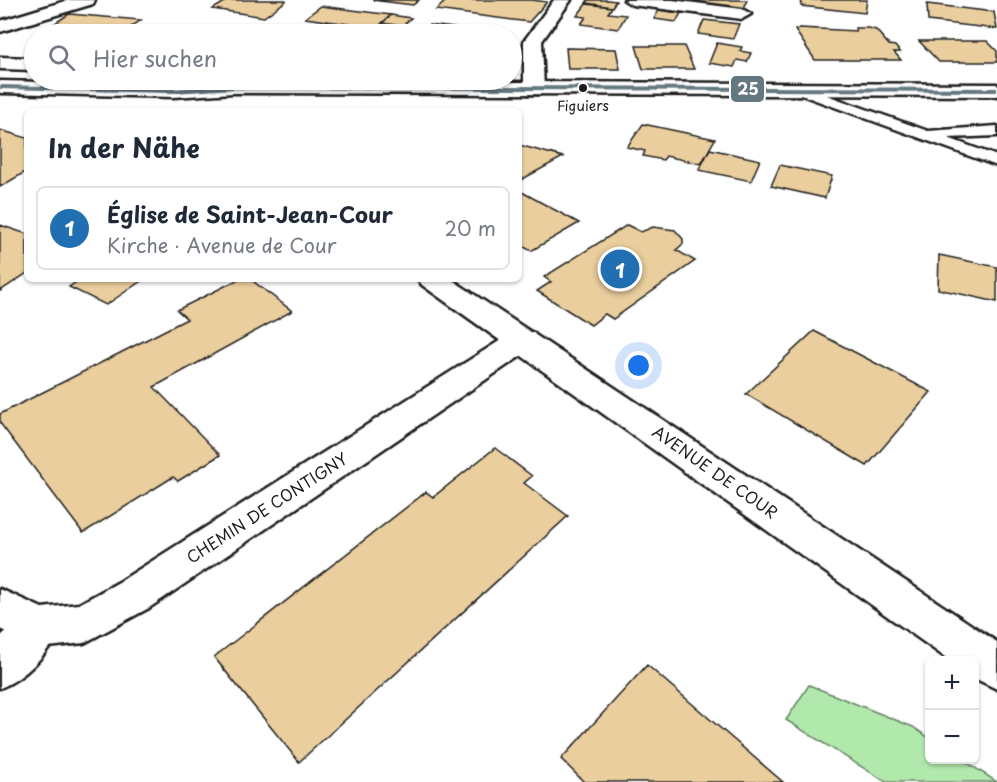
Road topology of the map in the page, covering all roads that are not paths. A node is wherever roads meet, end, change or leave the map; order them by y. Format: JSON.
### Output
{"nodes":[{"id":1,"x":87,"y":0,"type":"edge"},
{"id":2,"x":563,"y":0,"type":"edge"},
{"id":3,"x":632,"y":0,"type":"edge"},
{"id":4,"x":742,"y":14,"type":"dead end"},
{"id":5,"x":0,"y":27,"type":"edge"},
{"id":6,"x":0,"y":39,"type":"edge"},
{"id":7,"x":23,"y":41,"type":"dead end"},
{"id":8,"x":0,"y":63,"type":"edge"},
{"id":9,"x":24,"y":64,"type":"edge"},
{"id":10,"x":522,"y":75,"type":"edge"},
{"id":11,"x":522,"y":81,"type":"edge"},
{"id":12,"x":533,"y":81,"type":"junction"},
{"id":13,"x":24,"y":86,"type":"edge"},
{"id":14,"x":0,"y":87,"type":"edge"},
{"id":15,"x":82,"y":90,"type":"edge"},
{"id":16,"x":159,"y":90,"type":"edge"},
{"id":17,"x":189,"y":90,"type":"edge"},
{"id":18,"x":801,"y":90,"type":"junction"},
{"id":19,"x":997,"y":90,"type":"edge"},
{"id":20,"x":114,"y":108,"type":"edge"},
{"id":21,"x":997,"y":131,"type":"edge"},
{"id":22,"x":923,"y":135,"type":"junction"},
{"id":23,"x":997,"y":161,"type":"edge"},
{"id":24,"x":436,"y":282,"type":"edge"},
{"id":25,"x":522,"y":340,"type":"junction"},
{"id":26,"x":0,"y":608,"type":"edge"},
{"id":27,"x":39,"y":628,"type":"junction"},
{"id":28,"x":0,"y":667,"type":"edge"},
{"id":29,"x":997,"y":668,"type":"edge"}],
"edges":[{"from":1,"to":5,"type":"street"},
{"from":2,"to":12,"type":"street"},
{"from":3,"to":4,"type":"street"},
{"from":6,"to":7,"type":"street"},
{"from":8,"to":9,"type":"street"},
{"from":10,"to":12,"type":"street"},
{"from":11,"to":12,"type":"street"},
{"from":12,"to":18,"type":"street"},
{"from":13,"to":14,"type":"street"},
{"from":15,"to":20,"type":"street"},
{"from":16,"to":17,"type":"street"},
{"from":18,"to":19,"type":"street"},
{"from":18,"to":22,"type":"lane"},
{"from":21,"to":22,"type":"lane"},
{"from":22,"to":23,"type":"lane"},
{"from":24,"to":25,"type":"street","name":"AVENUE DE COUR"},
{"from":25,"to":27,"type":"street","name":"CHEMIN DE CONTIGNY"},
{"from":25,"to":29,"type":"street","name":"AVENUE DE COUR"},
{"from":26,"to":27,"type":"street"},
{"from":27,"to":28,"type":"street"}]}
